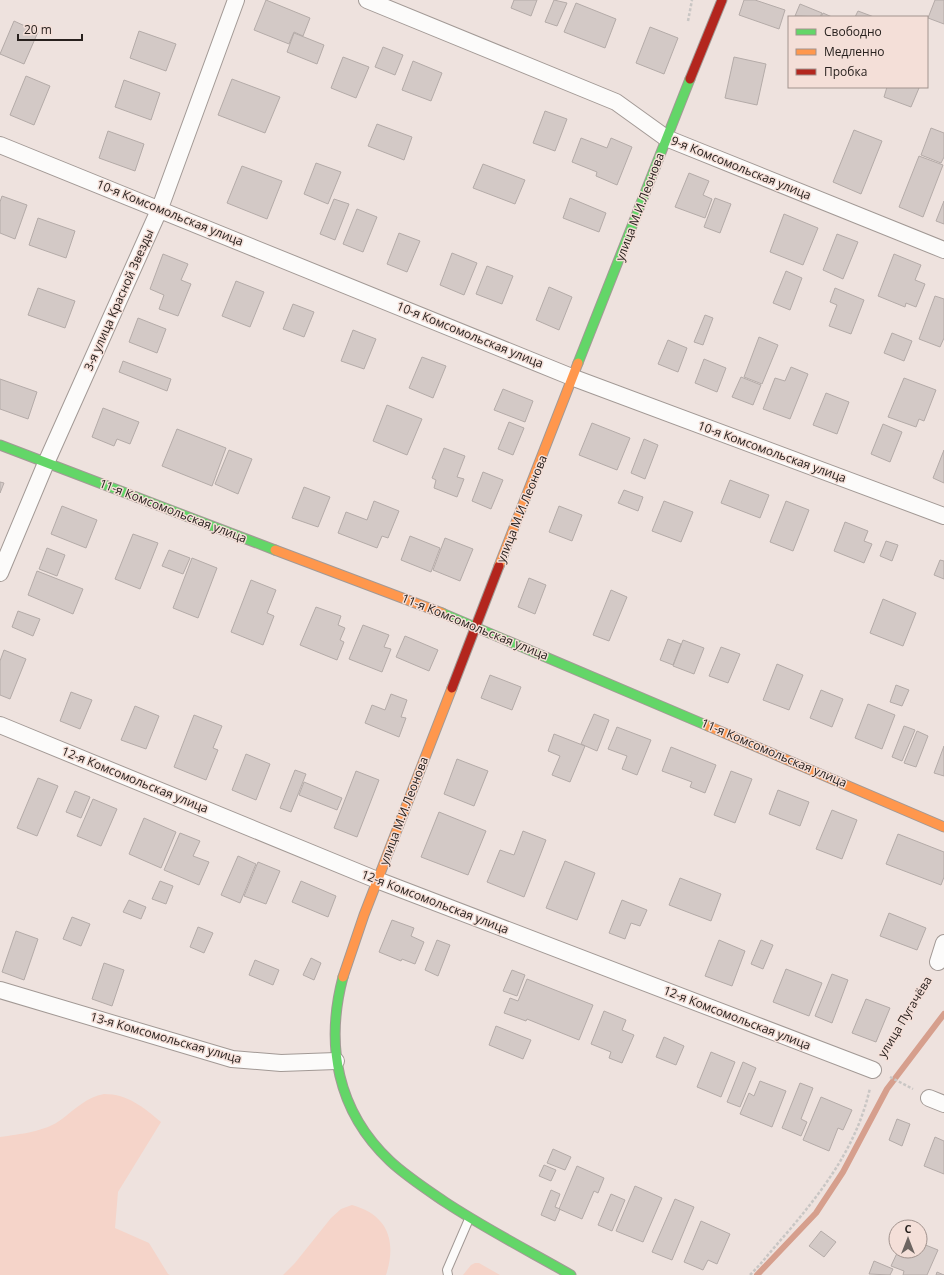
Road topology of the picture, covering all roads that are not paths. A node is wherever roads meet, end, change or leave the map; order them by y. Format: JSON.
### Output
{"nodes":[{"id":1,"x":236,"y":0,"type":"edge"},
{"id":2,"x":367,"y":0,"type":"edge"},
{"id":3,"x":722,"y":0,"type":"edge"},
{"id":4,"x":666,"y":138,"type":"junction"},
{"id":5,"x":0,"y":145,"type":"edge"},
{"id":6,"x":160,"y":208,"type":"junction"},
{"id":7,"x":944,"y":250,"type":"edge"},
{"id":8,"x":574,"y":378,"type":"junction"},
{"id":9,"x":0,"y":445,"type":"edge"},
{"id":10,"x":46,"y":463,"type":"junction"},
{"id":11,"x":944,"y":516,"type":"edge"},
{"id":12,"x":0,"y":572,"type":"edge"},
{"id":13,"x":476,"y":626,"type":"junction"},
{"id":14,"x":0,"y":725,"type":"edge"},
{"id":15,"x":944,"y":826,"type":"edge"},
{"id":16,"x":377,"y":880,"type":"junction"},
{"id":17,"x":944,"y":943,"type":"edge"},
{"id":18,"x":938,"y":962,"type":"road end"},
{"id":19,"x":0,"y":990,"type":"edge"},
{"id":20,"x":336,"y":1061,"type":"junction"},
{"id":21,"x":874,"y":1070,"type":"road end"},
{"id":22,"x":929,"y":1098,"type":"dead end"},
{"id":23,"x":944,"y":1104,"type":"edge"},
{"id":24,"x":470,"y":1218,"type":"junction"},
{"id":25,"x":448,"y":1275,"type":"edge"},
{"id":26,"x":570,"y":1275,"type":"edge"}],
"edges":[{"from":1,"to":6,"type":"street","name":"3-я улица Красной Звезды"},
{"from":2,"to":4,"type":"street","name":"9-я Комсомольская улица"},
{"from":3,"to":4,"type":"main road","name":"улица М.И.Леонова"},
{"from":4,"to":7,"type":"street","name":"9-я Комсомольская улица"},
{"from":4,"to":8,"type":"main road","name":"улица М.И.Леонова"},
{"from":5,"to":6,"type":"street","name":"10-я Комсомольская улица"},
{"from":6,"to":8,"type":"street","name":"10-я Комсомольская улица"},
{"from":6,"to":10,"type":"street","name":"3-я улица Красной Звезды"},
{"from":8,"to":11,"type":"street","name":"10-я Комсомольская улица"},
{"from":8,"to":13,"type":"main road","name":"улица М.И.Леонова"},
{"from":9,"to":10,"type":"main road","name":"11-я Комсомольская улица"},
{"from":10,"to":12,"type":"street","name":"3-я улица Красной Звезды"},
{"from":10,"to":13,"type":"main road","name":"11-я Комсомольская улица"},
{"from":13,"to":15,"type":"main road","name":"11-я Комсомольская улица"},
{"from":13,"to":16,"type":"main road","name":"улица М.И.Леонова"},
{"from":14,"to":16,"type":"street","name":"12-я Комсомольская улица"},
{"from":16,"to":20,"type":"main road","name":"улица М.И.Леонова"},
{"from":16,"to":21,"type":"street","name":"12-я Комсомольская улица"},
{"from":17,"to":18,"type":"street"},
{"from":19,"to":20,"type":"street","name":"13-я Комсомольская улица"},
{"from":20,"to":24,"type":"main road"},
{"from":22,"to":23,"type":"street"},
{"from":24,"to":25,"type":"lane"},
{"from":24,"to":26,"type":"main road"}]}
